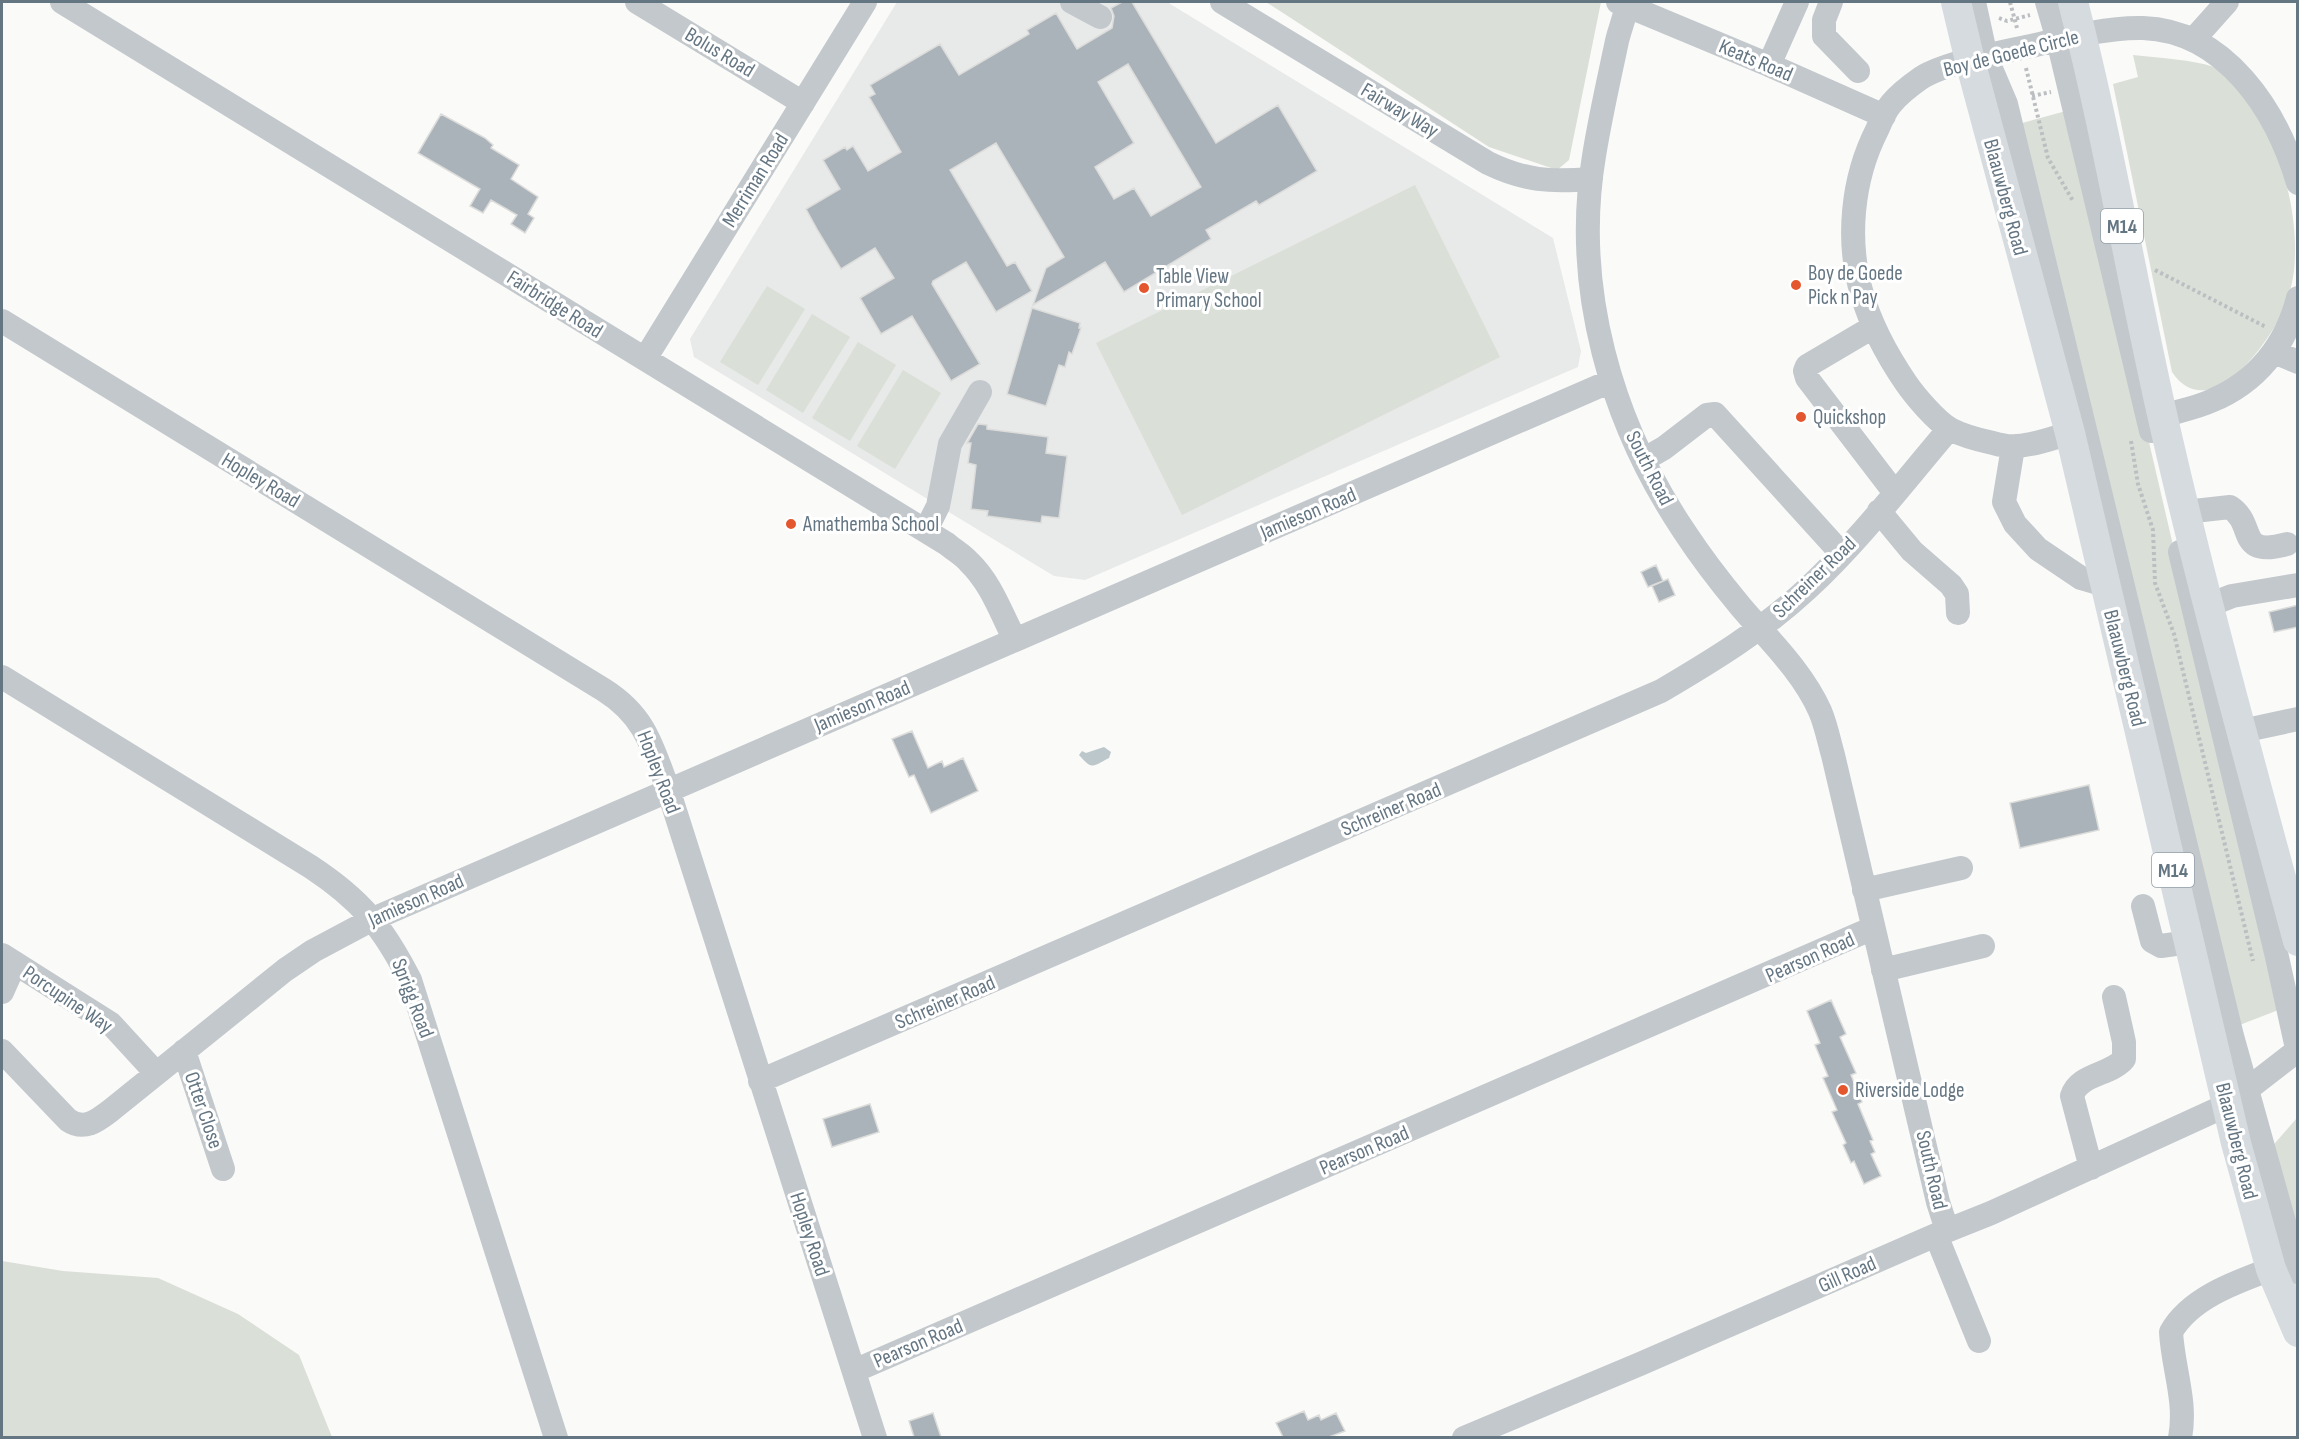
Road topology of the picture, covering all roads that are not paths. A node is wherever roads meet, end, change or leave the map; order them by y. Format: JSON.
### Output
{"nodes":[{"id":1,"x":62,"y":2,"type":"edge"},
{"id":2,"x":637,"y":2,"type":"edge"},
{"id":3,"x":865,"y":2,"type":"edge"},
{"id":4,"x":1072,"y":2,"type":"edge"},
{"id":5,"x":1222,"y":2,"type":"edge"},
{"id":6,"x":1797,"y":2,"type":"edge"},
{"id":7,"x":1831,"y":2,"type":"edge"},
{"id":8,"x":1956,"y":2,"type":"edge"},
{"id":9,"x":2073,"y":2,"type":"edge"},
{"id":10,"x":2227,"y":2,"type":"edge"},
{"id":11,"x":1624,"y":3,"type":"edge"},
{"id":12,"x":1982,"y":8,"type":"edge"},
{"id":13,"x":2042,"y":8,"type":"edge"},
{"id":14,"x":1100,"y":17,"type":"dead end"},
{"id":15,"x":2069,"y":38,"type":"junction"},
{"id":16,"x":2193,"y":40,"type":"junction"},
{"id":17,"x":1978,"y":59,"type":"junction"},
{"id":18,"x":1770,"y":65,"type":"junction"},
{"id":19,"x":1858,"y":71,"type":"dead end"},
{"id":20,"x":803,"y":103,"type":"junction"},
{"id":21,"x":1884,"y":116,"type":"junction"},
{"id":22,"x":1591,"y":179,"type":"junction"},
{"id":23,"x":2298,"y":183,"type":"edge"},
{"id":24,"x":2298,"y":298,"type":"edge"},
{"id":25,"x":2,"y":321,"type":"edge"},
{"id":26,"x":1874,"y":327,"type":"junction"},
{"id":27,"x":2273,"y":341,"type":"junction"},
{"id":28,"x":645,"y":359,"type":"junction"},
{"id":29,"x":2298,"y":362,"type":"edge"},
{"id":30,"x":1611,"y":381,"type":"junction"},
{"id":31,"x":980,"y":392,"type":"dead end"},
{"id":32,"x":2162,"y":416,"type":"junction"},
{"id":33,"x":1949,"y":429,"type":"junction"},
{"id":34,"x":2070,"y":434,"type":"junction"},
{"id":35,"x":2013,"y":447,"type":"junction"},
{"id":36,"x":1643,"y":460,"type":"junction"},
{"id":37,"x":1895,"y":493,"type":"junction"},
{"id":38,"x":1879,"y":511,"type":"junction"},
{"id":39,"x":2185,"y":512,"type":"junction"},
{"id":40,"x":926,"y":531,"type":"junction"},
{"id":41,"x":2288,"y":544,"type":"dead end"},
{"id":42,"x":1841,"y":553,"type":"junction"},
{"id":43,"x":2105,"y":585,"type":"junction"},
{"id":44,"x":2298,"y":585,"type":"edge"},
{"id":45,"x":2207,"y":606,"type":"junction"},
{"id":46,"x":1958,"y":613,"type":"dead end"},
{"id":47,"x":1760,"y":627,"type":"junction"},
{"id":48,"x":1015,"y":640,"type":"junction"},
{"id":49,"x":2,"y":677,"type":"edge"},
{"id":50,"x":2298,"y":718,"type":"edge"},
{"id":51,"x":2242,"y":731,"type":"junction"},
{"id":52,"x":668,"y":789,"type":"junction"},
{"id":53,"x":1961,"y":868,"type":"dead end"},
{"id":54,"x":1864,"y":890,"type":"junction"},
{"id":55,"x":2143,"y":906,"type":"dead end"},
{"id":56,"x":373,"y":919,"type":"junction"},
{"id":57,"x":1873,"y":928,"type":"junction"},
{"id":58,"x":2298,"y":941,"type":"edge"},
{"id":59,"x":2189,"y":942,"type":"junction"},
{"id":60,"x":1983,"y":946,"type":"dead end"},
{"id":61,"x":8,"y":959,"type":"edge"},
{"id":62,"x":1883,"y":969,"type":"junction"},
{"id":63,"x":2,"y":992,"type":"edge"},
{"id":64,"x":2114,"y":997,"type":"dead end"},
{"id":65,"x":2,"y":1051,"type":"edge"},
{"id":66,"x":184,"y":1051,"type":"junction"},
{"id":67,"x":2297,"y":1051,"type":"edge"},
{"id":68,"x":150,"y":1078,"type":"junction"},
{"id":69,"x":760,"y":1081,"type":"junction"},
{"id":70,"x":2237,"y":1097,"type":"junction"},
{"id":71,"x":2091,"y":1168,"type":"junction"},
{"id":72,"x":224,"y":1169,"type":"dead end"},
{"id":73,"x":1942,"y":1233,"type":"junction"},
{"id":74,"x":2284,"y":1270,"type":"edge"},
{"id":75,"x":2298,"y":1332,"type":"edge"},
{"id":76,"x":1979,"y":1341,"type":"dead end"},
{"id":77,"x":854,"y":1371,"type":"junction"},
{"id":78,"x":556,"y":1437,"type":"edge"},
{"id":79,"x":875,"y":1437,"type":"edge"},
{"id":80,"x":1464,"y":1437,"type":"edge"},
{"id":81,"x":2180,"y":1437,"type":"edge"}],
"edges":[{"from":1,"to":28,"type":"street","name":"Fairbridge Road"},
{"from":2,"to":20,"type":"street","name":"Bolus Road"},
{"from":3,"to":20,"type":"street","name":"Merriman Road"},
{"from":4,"to":14,"type":"street"},
{"from":5,"to":22,"type":"street","name":"Fairway Way"},
{"from":6,"to":18,"type":"street"},
{"from":7,"to":19,"type":"street"},
{"from":8,"to":17,"type":"main road","name":"Blaauwberg Road","number":"M14"},
{"from":9,"to":15,"type":"main road","number":"M14"},
{"from":10,"to":16,"type":"street"},
{"from":11,"to":18,"type":"street","name":"Keats Road"},
{"from":11,"to":22,"type":"street","name":"South Road"},
{"from":12,"to":17,"type":"street"},
{"from":13,"to":15,"type":"street"},
{"from":15,"to":16,"type":"street","name":"Boy de Goede Circle"},
{"from":15,"to":17,"type":"street","name":"Boy de Goede Circle"},
{"from":15,"to":32,"type":"main road","number":"M14"},
{"from":15,"to":67,"type":"street"},
{"from":16,"to":23,"type":"street","name":"Boy de Goede Circle"},
{"from":17,"to":21,"type":"street","name":"Boy de Goede Circle"},
{"from":17,"to":34,"type":"main road","name":"Blaauwberg Road","number":"M14"},
{"from":17,"to":70,"type":"street"},
{"from":18,"to":21,"type":"street","name":"Keats Road"},
{"from":20,"to":28,"type":"street","name":"Merriman Road"},
{"from":21,"to":26,"type":"street","name":"Boy de Goede Circle"},
{"from":22,"to":30,"type":"street","name":"South Road"},
{"from":24,"to":27,"type":"street"},
{"from":25,"to":52,"type":"street","name":"Hopley Road"},
{"from":26,"to":33,"type":"street","name":"Boy de Goede Circle"},
{"from":26,"to":37,"type":"street"},
{"from":27,"to":29,"type":"street"},
{"from":27,"to":32,"type":"street"},
{"from":28,"to":40,"type":"street","name":"Fairbridge Road"},
{"from":30,"to":36,"type":"street","name":"South Road"},
{"from":30,"to":48,"type":"street","name":"Jamieson Road"},
{"from":31,"to":40,"type":"street"},
{"from":32,"to":39,"type":"main road","number":"M14"},
{"from":33,"to":35,"type":"street","name":"Boy de Goede Circle"},
{"from":33,"to":37,"type":"street","name":"Schreiner Road"},
{"from":34,"to":35,"type":"street","name":"Boy de Goede Circle"},
{"from":34,"to":43,"type":"main road","name":"Blaauwberg Road","number":"M14"},
{"from":35,"to":43,"type":"street"},
{"from":36,"to":42,"type":"street"},
{"from":36,"to":47,"type":"street","name":"South Road"},
{"from":37,"to":38,"type":"street","name":"Schreiner Road"},
{"from":38,"to":42,"type":"street","name":"Schreiner Road"},
{"from":38,"to":46,"type":"street"},
{"from":39,"to":41,"type":"street"},
{"from":39,"to":45,"type":"main road","number":"M14"},
{"from":40,"to":48,"type":"street","name":"Fairbridge Road"},
{"from":42,"to":47,"type":"street","name":"Schreiner Road"},
{"from":43,"to":59,"type":"main road","name":"Blaauwberg Road","number":"M14"},
{"from":44,"to":45,"type":"street"},
{"from":45,"to":51,"type":"main road","number":"M14"},
{"from":47,"to":54,"type":"street","name":"South Road"},
{"from":47,"to":69,"type":"street","name":"Schreiner Road"},
{"from":48,"to":52,"type":"street","name":"Jamieson Road"},
{"from":49,"to":56,"type":"street","name":"Sprigg Road"},
{"from":50,"to":51,"type":"street"},
{"from":51,"to":58,"type":"main road","number":"M14"},
{"from":52,"to":56,"type":"street","name":"Jamieson Road"},
{"from":52,"to":69,"type":"street","name":"Hopley Road"},
{"from":53,"to":54,"type":"street"},
{"from":54,"to":57,"type":"street","name":"South Road"},
{"from":55,"to":59,"type":"street"},
{"from":56,"to":66,"type":"street","name":"Jamieson Road"},
{"from":56,"to":78,"type":"street","name":"Sprigg Road"},
{"from":57,"to":62,"type":"street","name":"South Road"},
{"from":57,"to":77,"type":"street","name":"Pearson Road"},
{"from":59,"to":70,"type":"main road","name":"Blaauwberg Road","number":"M14"},
{"from":60,"to":62,"type":"street"},
{"from":61,"to":63,"type":"street"},
{"from":61,"to":68,"type":"street","name":"Porcupine Way"},
{"from":62,"to":73,"type":"street","name":"South Road"},
{"from":64,"to":71,"type":"street"},
{"from":65,"to":68,"type":"street","name":"Jamieson Road"},
{"from":66,"to":68,"type":"street","name":"Jamieson Road"},
{"from":66,"to":72,"type":"street","name":"Otter Close"},
{"from":67,"to":70,"type":"street","name":"Gill Road"},
{"from":69,"to":77,"type":"street","name":"Hopley Road"},
{"from":70,"to":71,"type":"street","name":"Gill Road"},
{"from":70,"to":74,"type":"main road","name":"Blaauwberg Road","number":"M14"},
{"from":71,"to":73,"type":"street","name":"Gill Road"},
{"from":73,"to":76,"type":"street","name":"South Road"},
{"from":73,"to":80,"type":"street","name":"Gill Road"},
{"from":74,"to":75,"type":"main road","name":"Blaauwberg Road","number":"M14"},
{"from":74,"to":81,"type":"street"},
{"from":77,"to":79,"type":"street","name":"Hopley Road"}]}
